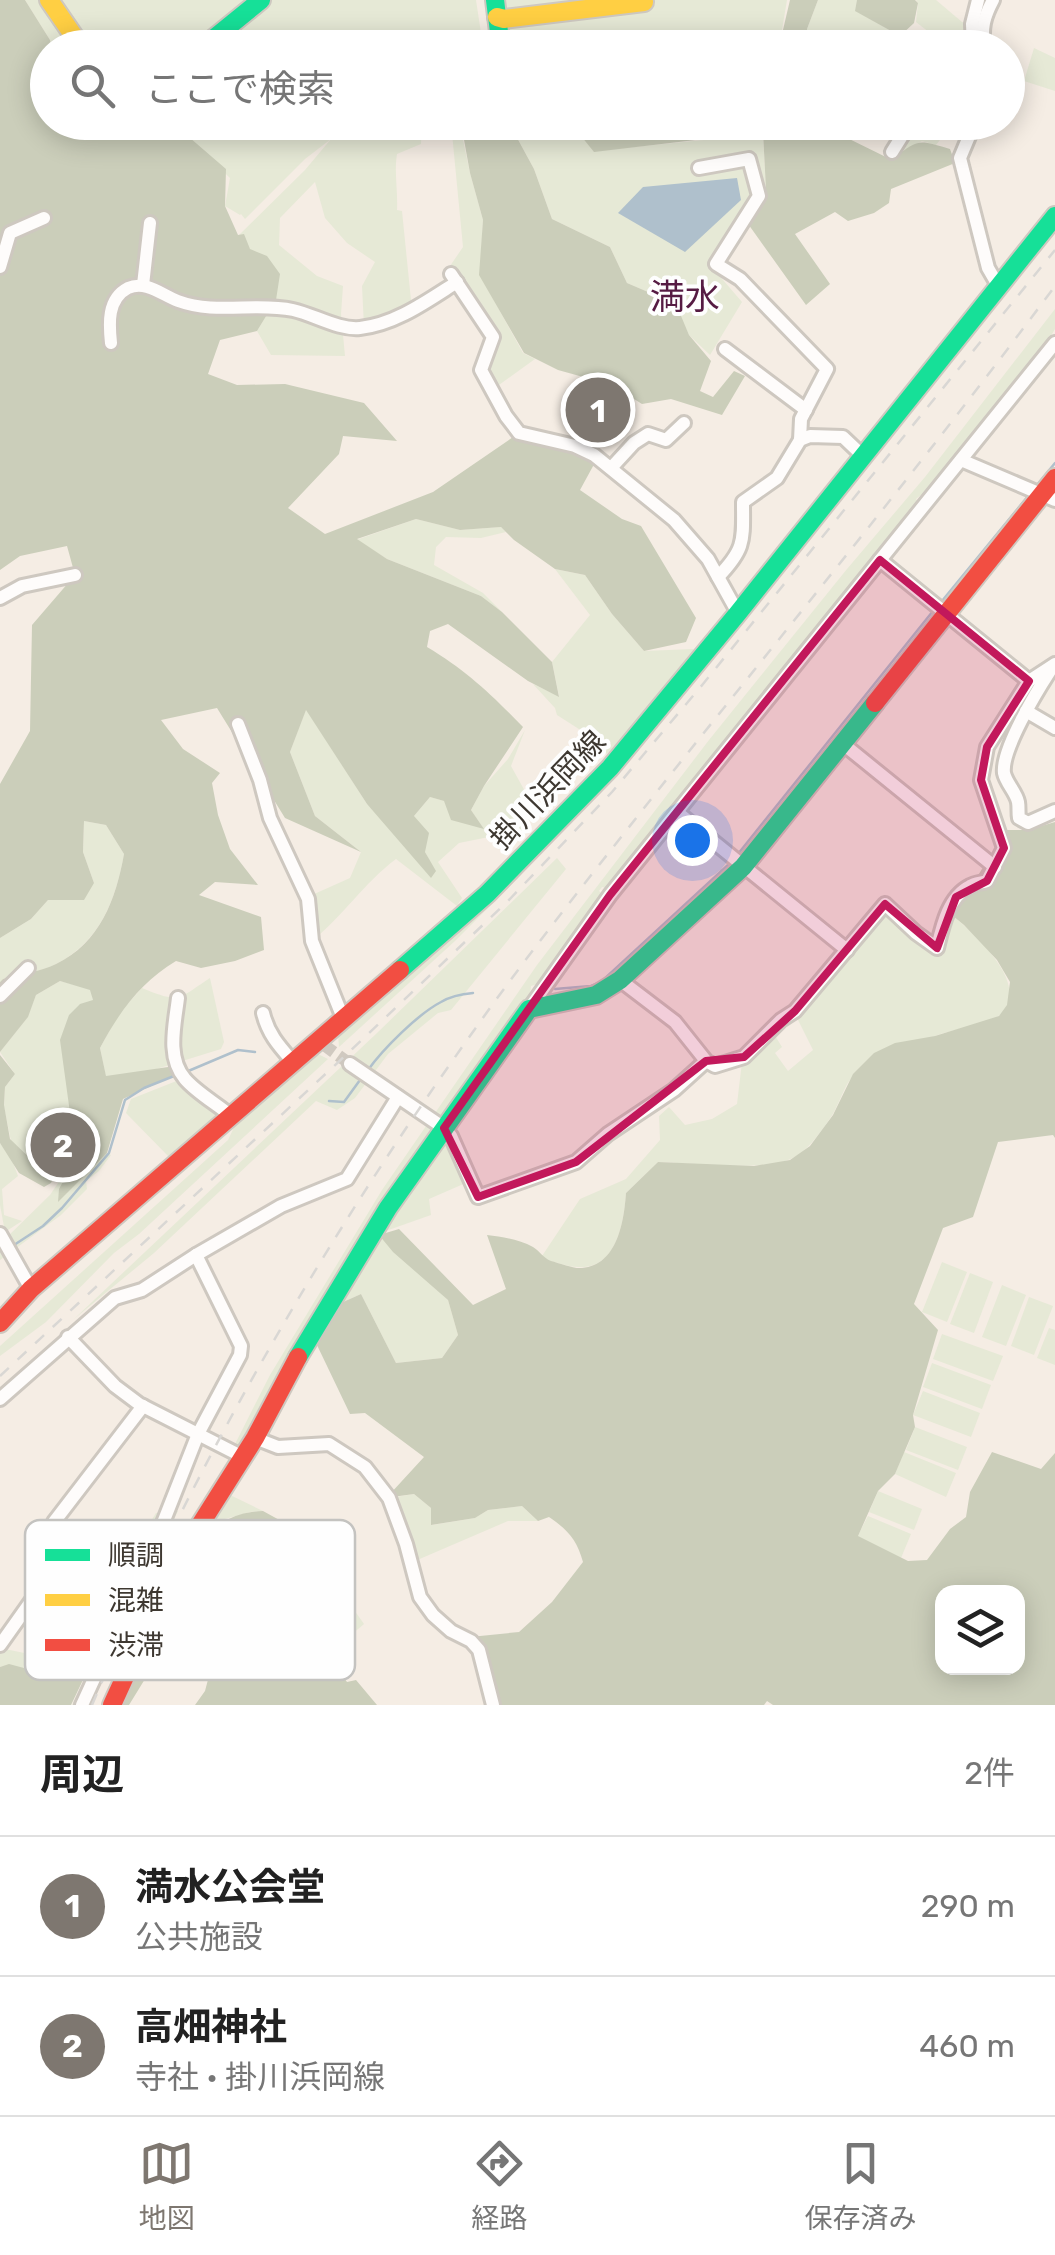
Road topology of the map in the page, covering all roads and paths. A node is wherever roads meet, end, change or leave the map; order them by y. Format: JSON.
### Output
{"nodes":[{"id":1,"x":49,"y":0,"type":"edge"},
{"id":2,"x":261,"y":0,"type":"edge"},
{"id":3,"x":978,"y":0,"type":"edge"},
{"id":4,"x":993,"y":0,"type":"edge"},
{"id":5,"x":644,"y":2,"type":"edge"},
{"id":6,"x":496,"y":8,"type":"edge"},
{"id":7,"x":70,"y":30,"type":"edge"},
{"id":8,"x":224,"y":30,"type":"edge"},
{"id":9,"x":972,"y":30,"type":"edge"},
{"id":10,"x":982,"y":30,"type":"edge"},
{"id":11,"x":900,"y":140,"type":"edge"},
{"id":12,"x":968,"y":140,"type":"edge"},
{"id":13,"x":892,"y":152,"type":"dead end"},
{"id":14,"x":699,"y":168,"type":"dead end"},
{"id":15,"x":1055,"y":216,"type":"edge"},
{"id":16,"x":44,"y":218,"type":"dead end"},
{"id":17,"x":150,"y":223,"type":"dead end"},
{"id":18,"x":0,"y":268,"type":"edge"},
{"id":19,"x":142,"y":285,"type":"junction"},
{"id":20,"x":999,"y":287,"type":"junction"},
{"id":21,"x":112,"y":343,"type":"dead end"},
{"id":22,"x":1055,"y":343,"type":"edge"},
{"id":23,"x":724,"y":349,"type":"dead end"},
{"id":24,"x":806,"y":410,"type":"junction"},
{"id":25,"x":684,"y":423,"type":"dead end"},
{"id":26,"x":800,"y":440,"type":"junction"},
{"id":27,"x":863,"y":456,"type":"junction"},
{"id":28,"x":961,"y":460,"type":"junction"},
{"id":29,"x":610,"y":468,"type":"junction"},
{"id":30,"x":1055,"y":478,"type":"edge"},
{"id":31,"x":1048,"y":498,"type":"edge"},
{"id":32,"x":880,"y":560,"type":"junction"},
{"id":33,"x":75,"y":575,"type":"dead end"},
{"id":34,"x":718,"y":577,"type":"junction"},
{"id":35,"x":0,"y":598,"type":"edge"},
{"id":36,"x":946,"y":612,"type":"junction"},
{"id":37,"x":738,"y":613,"type":"junction"},
{"id":38,"x":1030,"y":680,"type":"junction"},
{"id":39,"x":1026,"y":711,"type":"junction"},
{"id":40,"x":238,"y":724,"type":"dead end"},
{"id":41,"x":1055,"y":728,"type":"edge"},
{"id":42,"x":842,"y":743,"type":"junction"},
{"id":43,"x":1055,"y":811,"type":"edge"},
{"id":44,"x":678,"y":812,"type":"junction"},
{"id":45,"x":743,"y":866,"type":"junction"},
{"id":46,"x":994,"y":866,"type":"junction"},
{"id":47,"x":847,"y":950,"type":"junction"},
{"id":48,"x":28,"y":968,"type":"dead end"},
{"id":49,"x":620,"y":980,"type":"junction"},
{"id":50,"x":0,"y":996,"type":"edge"},
{"id":51,"x":178,"y":998,"type":"dead end"},
{"id":52,"x":532,"y":1004,"type":"junction"},
{"id":53,"x":262,"y":1012,"type":"dead end"},
{"id":54,"x":344,"y":1018,"type":"junction"},
{"id":55,"x":293,"y":1062,"type":"junction"},
{"id":56,"x":706,"y":1062,"type":"junction"},
{"id":57,"x":354,"y":1067,"type":"tunnel mouth"},
{"id":58,"x":398,"y":1097,"type":"junction"},
{"id":59,"x":231,"y":1116,"type":"junction"},
{"id":60,"x":444,"y":1128,"type":"junction"},
{"id":61,"x":5,"y":1244,"type":"edge"},
{"id":62,"x":196,"y":1255,"type":"junction"},
{"id":63,"x":31,"y":1288,"type":"junction"},
{"id":64,"x":0,"y":1322,"type":"edge"},
{"id":65,"x":68,"y":1337,"type":"junction"},
{"id":66,"x":0,"y":1399,"type":"edge"},
{"id":67,"x":144,"y":1406,"type":"junction"},
{"id":68,"x":198,"y":1434,"type":"junction"},
{"id":69,"x":255,"y":1438,"type":"junction"},
{"id":70,"x":243,"y":1457,"type":"junction"},
{"id":71,"x":56,"y":1520,"type":"edge"},
{"id":72,"x":164,"y":1520,"type":"edge"},
{"id":73,"x":206,"y":1520,"type":"edge"},
{"id":74,"x":25,"y":1610,"type":"edge"},
{"id":75,"x":0,"y":1645,"type":"edge"},
{"id":76,"x":93,"y":1680,"type":"edge"},
{"id":77,"x":123,"y":1680,"type":"edge"},
{"id":78,"x":82,"y":1705,"type":"edge"},
{"id":79,"x":112,"y":1705,"type":"edge"},
{"id":80,"x":493,"y":1705,"type":"edge"}],
"edges":[{"from":1,"to":7,"type":"street"},
{"from":2,"to":8,"type":"street"},
{"from":3,"to":9,"type":"street"},
{"from":4,"to":10,"type":"street"},
{"from":5,"to":6,"type":"street"},
{"from":11,"to":13,"type":"street"},
{"from":12,"to":20,"type":"street"},
{"from":14,"to":24,"type":"street"},
{"from":15,"to":20,"type":"street","name":"掛川浜岡線"},
{"from":16,"to":18,"type":"street"},
{"from":17,"to":19,"type":"street"},
{"from":19,"to":21,"type":"street"},
{"from":19,"to":29,"type":"street"},
{"from":20,"to":27,"type":"street","name":"掛川浜岡線"},
{"from":22,"to":28,"type":"street"},
{"from":23,"to":24,"type":"street"},
{"from":24,"to":26,"type":"street"},
{"from":25,"to":29,"type":"street"},
{"from":26,"to":27,"type":"street"},
{"from":26,"to":34,"type":"street"},
{"from":27,"to":37,"type":"street","name":"掛川浜岡線"},
{"from":28,"to":31,"type":"street"},
{"from":28,"to":32,"type":"street"},
{"from":29,"to":34,"type":"street"},
{"from":30,"to":31,"type":"street"},
{"from":31,"to":36,"type":"street"},
{"from":32,"to":36,"type":"street"},
{"from":32,"to":44,"type":"street"},
{"from":33,"to":35,"type":"street"},
{"from":34,"to":37,"type":"street"},
{"from":36,"to":38,"type":"street"},
{"from":36,"to":42,"type":"street"},
{"from":37,"to":54,"type":"street","name":"掛川浜岡線"},
{"from":38,"to":39,"type":"street"},
{"from":38,"to":46,"type":"street"},
{"from":39,"to":41,"type":"street"},
{"from":39,"to":43,"type":"street"},
{"from":40,"to":54,"type":"street"},
{"from":42,"to":45,"type":"street"},
{"from":42,"to":46,"type":"street"},
{"from":44,"to":45,"type":"street"},
{"from":44,"to":52,"type":"street"},
{"from":45,"to":47,"type":"street"},
{"from":45,"to":49,"type":"street"},
{"from":46,"to":47,"type":"street"},
{"from":47,"to":56,"type":"street"},
{"from":48,"to":50,"type":"street"},
{"from":49,"to":52,"type":"street"},
{"from":49,"to":56,"type":"street"},
{"from":51,"to":59,"type":"street"},
{"from":52,"to":60,"type":"street"},
{"from":53,"to":55,"type":"street"},
{"from":54,"to":55,"type":"street","name":"掛川浜岡線"},
{"from":55,"to":59,"type":"street","name":"掛川浜岡線"},
{"from":56,"to":60,"type":"street"},
{"from":57,"to":58,"type":"street"},
{"from":58,"to":60,"type":"street"},
{"from":58,"to":62,"type":"street"},
{"from":59,"to":63,"type":"street","name":"掛川浜岡線"},
{"from":60,"to":69,"type":"street"},
{"from":61,"to":63,"type":"street"},
{"from":62,"to":65,"type":"street"},
{"from":62,"to":68,"type":"street"},
{"from":63,"to":64,"type":"street","name":"掛川浜岡線"},
{"from":65,"to":66,"type":"street"},
{"from":65,"to":67,"type":"street"},
{"from":67,"to":68,"type":"street"},
{"from":67,"to":71,"type":"street"},
{"from":68,"to":70,"type":"street"},
{"from":68,"to":72,"type":"street"},
{"from":69,"to":70,"type":"street"},
{"from":69,"to":80,"type":"street"},
{"from":70,"to":73,"type":"street"},
{"from":74,"to":75,"type":"street"},
{"from":76,"to":78,"type":"street"},
{"from":77,"to":79,"type":"street"}]}
